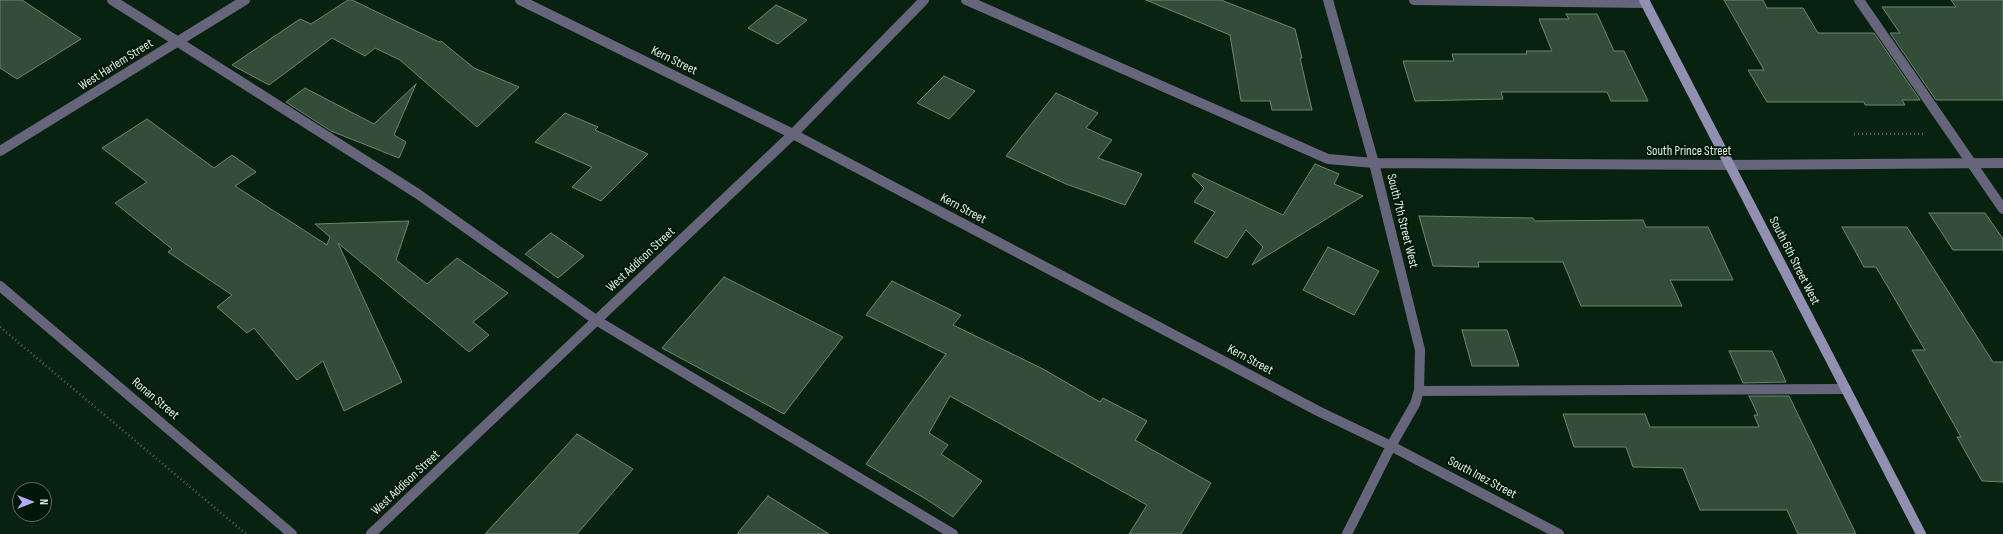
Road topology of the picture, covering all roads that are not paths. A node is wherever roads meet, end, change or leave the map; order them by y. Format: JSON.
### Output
{"nodes":[{"id":1,"x":112,"y":0,"type":"edge"},
{"id":2,"x":245,"y":0,"type":"edge"},
{"id":3,"x":520,"y":0,"type":"edge"},
{"id":4,"x":924,"y":0,"type":"edge"},
{"id":5,"x":966,"y":0,"type":"edge"},
{"id":6,"x":1328,"y":0,"type":"edge"},
{"id":7,"x":1414,"y":0,"type":"edge"},
{"id":8,"x":1858,"y":0,"type":"edge"},
{"id":9,"x":1645,"y":1,"type":"edge"},
{"id":10,"x":178,"y":42,"type":"junction"},
{"id":11,"x":793,"y":134,"type":"junction"},
{"id":12,"x":0,"y":152,"type":"edge"},
{"id":13,"x":1374,"y":163,"type":"junction"},
{"id":14,"x":1971,"y":163,"type":"junction"},
{"id":15,"x":2003,"y":163,"type":"edge"},
{"id":16,"x":1730,"y":165,"type":"junction"},
{"id":17,"x":2003,"y":210,"type":"edge"},
{"id":18,"x":0,"y":286,"type":"edge"},
{"id":19,"x":596,"y":320,"type":"junction"},
{"id":20,"x":1846,"y":389,"type":"junction"},
{"id":21,"x":1419,"y":391,"type":"junction"},
{"id":22,"x":1391,"y":446,"type":"junction"},
{"id":23,"x":292,"y":534,"type":"edge"},
{"id":24,"x":371,"y":534,"type":"edge"},
{"id":25,"x":953,"y":534,"type":"edge"},
{"id":26,"x":1347,"y":534,"type":"edge"},
{"id":27,"x":1559,"y":534,"type":"edge"},
{"id":28,"x":1921,"y":534,"type":"edge"}],
"edges":[{"from":1,"to":10,"type":"street"},
{"from":2,"to":10,"type":"street","name":"West Harlem Street"},
{"from":3,"to":11,"type":"street","name":"Kern Street"},
{"from":4,"to":11,"type":"street","name":"West Addison Street"},
{"from":5,"to":13,"type":"street","name":"South Prince Street"},
{"from":6,"to":13,"type":"street","name":"South 7th Street West"},
{"from":7,"to":9,"type":"street"},
{"from":8,"to":14,"type":"street"},
{"from":9,"to":16,"type":"street","name":"South 6th Street West"},
{"from":10,"to":12,"type":"street","name":"West Harlem Street"},
{"from":10,"to":19,"type":"street"},
{"from":11,"to":19,"type":"street","name":"West Addison Street"},
{"from":11,"to":22,"type":"street","name":"Kern Street"},
{"from":13,"to":16,"type":"street","name":"South Prince Street"},
{"from":13,"to":21,"type":"street","name":"South 7th Street West"},
{"from":14,"to":15,"type":"street","name":"South Prince Street"},
{"from":14,"to":16,"type":"street","name":"South Prince Street"},
{"from":14,"to":17,"type":"street"},
{"from":16,"to":20,"type":"street","name":"South 6th Street West"},
{"from":18,"to":23,"type":"street","name":"Ronan Street"},
{"from":19,"to":24,"type":"street","name":"West Addison Street"},
{"from":19,"to":25,"type":"street"},
{"from":20,"to":21,"type":"street"},
{"from":20,"to":28,"type":"street","name":"South 6th Street West"},
{"from":21,"to":22,"type":"street","name":"South 7th Street West"},
{"from":22,"to":26,"type":"street","name":"South 7th Street West"},
{"from":22,"to":27,"type":"street","name":"South Inez Street"}]}
